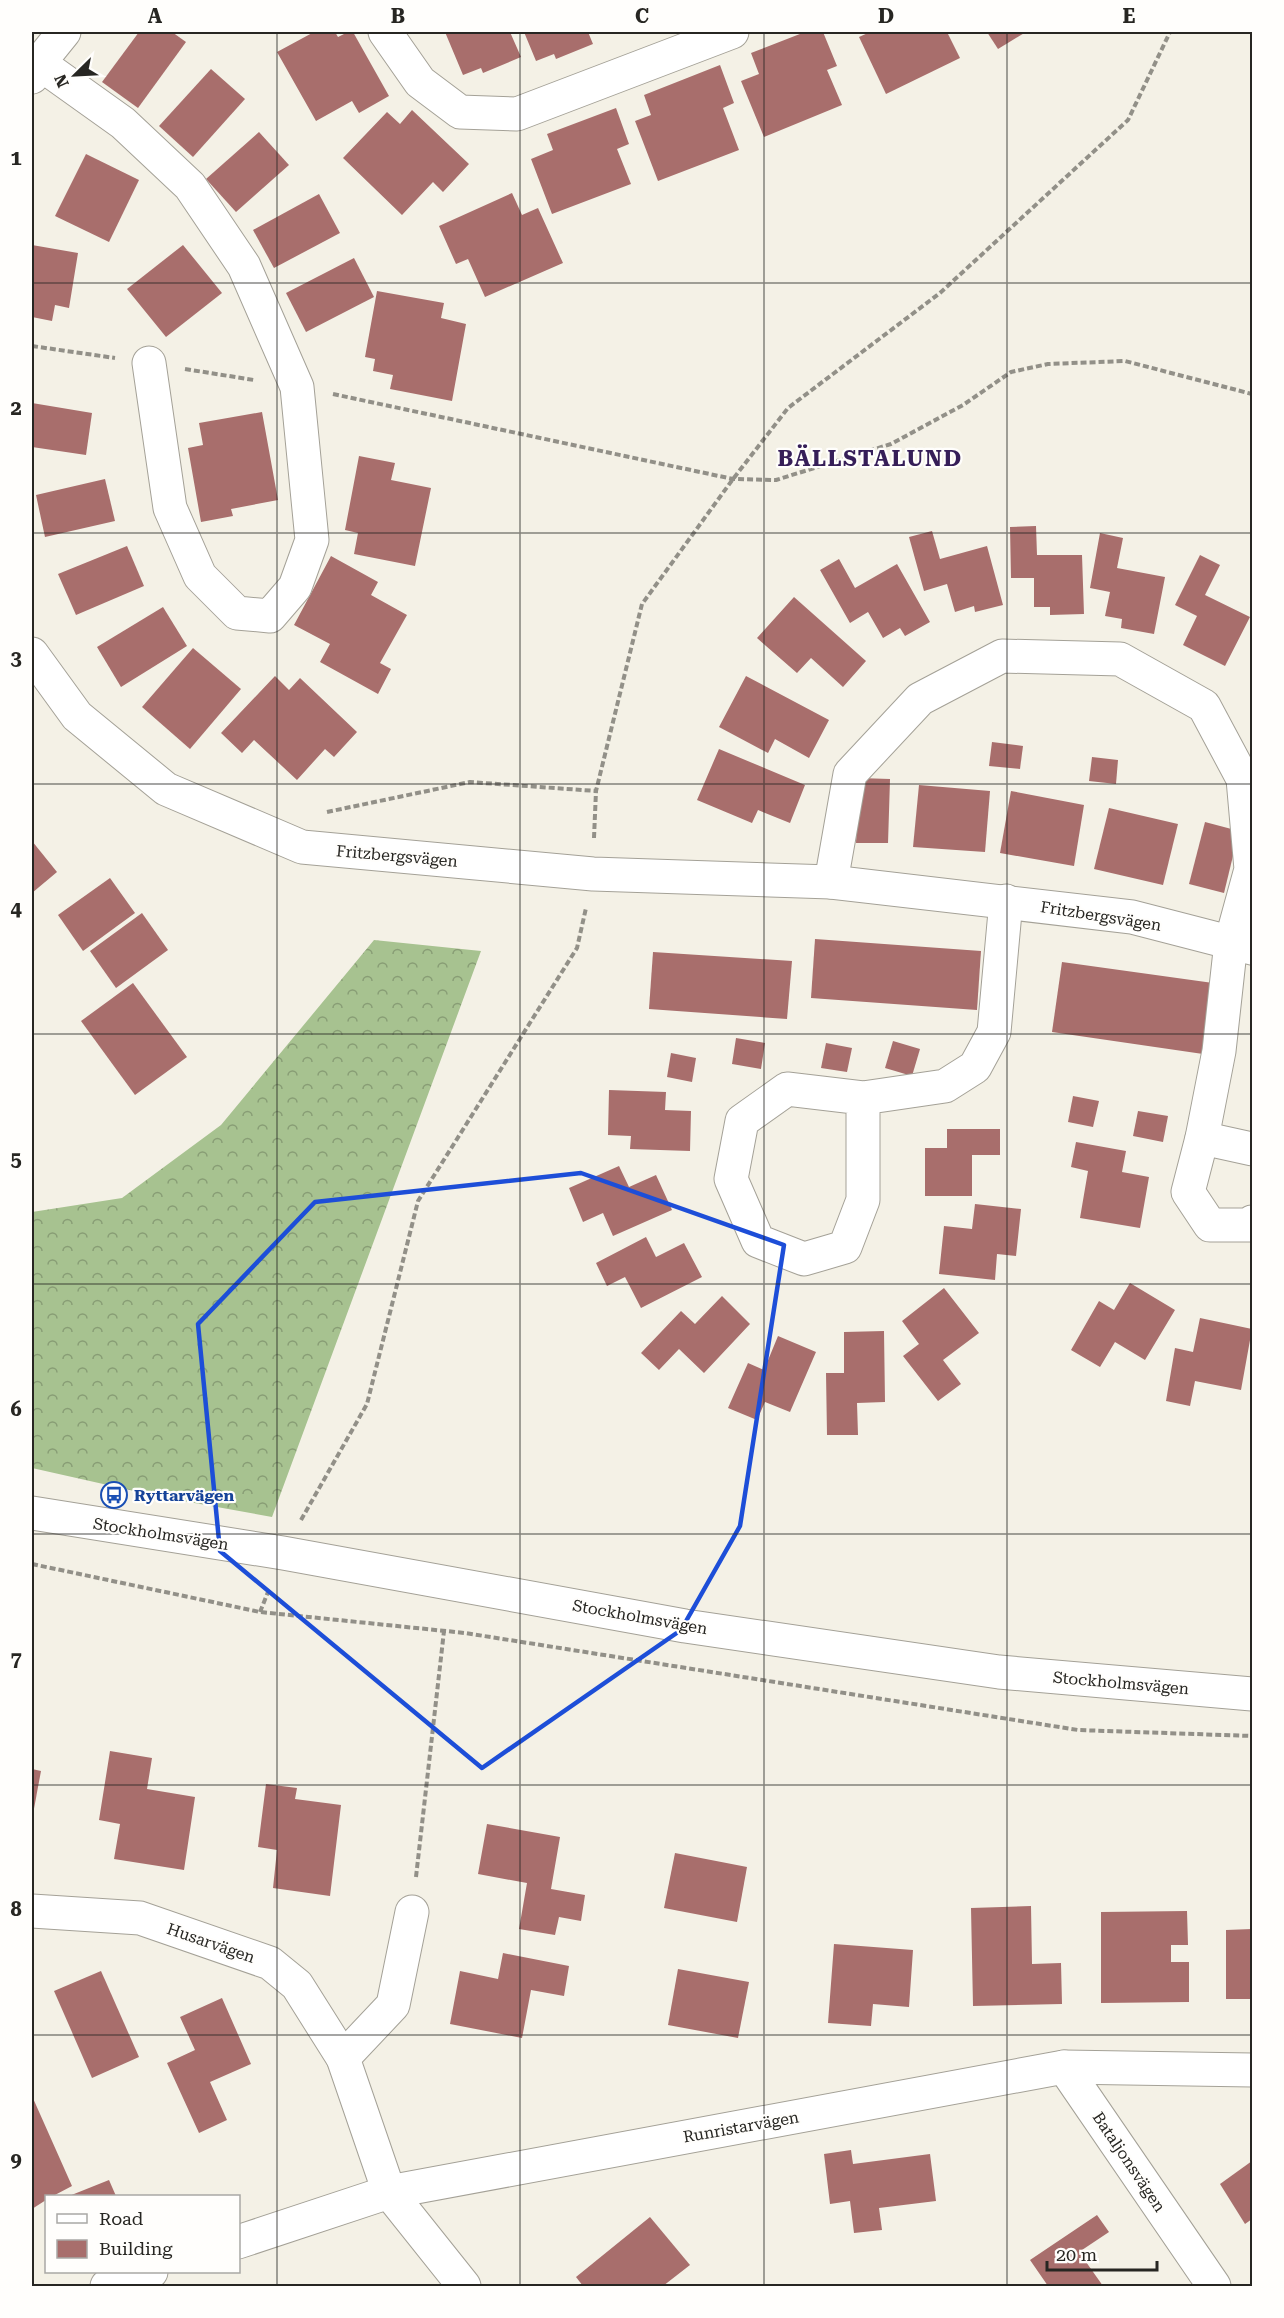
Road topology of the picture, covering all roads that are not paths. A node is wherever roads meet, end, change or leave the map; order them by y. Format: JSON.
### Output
{"nodes":[{"id":1,"x":64,"y":32,"type":"edge"},
{"id":2,"x":385,"y":32,"type":"edge"},
{"id":3,"x":732,"y":32,"type":"edge"},
{"id":4,"x":35,"y":70,"type":"edge"},
{"id":5,"x":149,"y":363,"type":"road end"},
{"id":6,"x":32,"y":654,"type":"edge"},
{"id":7,"x":831,"y":882,"type":"junction"},
{"id":8,"x":1006,"y":902,"type":"junction"},
{"id":9,"x":1242,"y":945,"type":"edge"},
{"id":10,"x":863,"y":1098,"type":"junction"},
{"id":11,"x":1203,"y":1138,"type":"junction"},
{"id":12,"x":1252,"y":1149,"type":"edge"},
{"id":13,"x":1252,"y":1222,"type":"edge"},
{"id":14,"x":32,"y":1513,"type":"edge"},
{"id":15,"x":1252,"y":1694,"type":"edge"},
{"id":16,"x":32,"y":1911,"type":"edge"},
{"id":17,"x":412,"y":1912,"type":"road end"},
{"id":18,"x":343,"y":2058,"type":"junction"},
{"id":19,"x":1064,"y":2067,"type":"junction"},
{"id":20,"x":1252,"y":2070,"type":"edge"},
{"id":21,"x":389,"y":2192,"type":"junction"},
{"id":22,"x":240,"y":2241,"type":"edge"},
{"id":23,"x":146,"y":2273,"type":"edge"},
{"id":24,"x":107,"y":2286,"type":"edge"},
{"id":25,"x":464,"y":2286,"type":"edge"},
{"id":26,"x":1214,"y":2286,"type":"edge"}],
"edges":[{"from":1,"to":4,"type":"street"},
{"from":2,"to":3,"type":"street"},
{"from":4,"to":5,"type":"street"},
{"from":6,"to":7,"type":"street","name":"Fritzbergsvägen"},
{"from":7,"to":8,"type":"street","name":"Fritzbergsvägen"},
{"from":7,"to":9,"type":"street"},
{"from":8,"to":9,"type":"street","name":"Fritzbergsvägen"},
{"from":8,"to":10,"type":"street"},
{"from":9,"to":11,"type":"street"},
{"from":10,"to":10,"type":"street"},
{"from":11,"to":12,"type":"street"},
{"from":11,"to":13,"type":"street"},
{"from":14,"to":15,"type":"street","name":"Stockholmsvägen"},
{"from":16,"to":18,"type":"street","name":"Husarvägen"},
{"from":17,"to":18,"type":"street"},
{"from":18,"to":21,"type":"street","name":"Husarvägen"},
{"from":19,"to":20,"type":"street","name":"Runristarvägen"},
{"from":19,"to":21,"type":"street","name":"Runristarvägen"},
{"from":19,"to":26,"type":"street","name":"Bataljonsvägen"},
{"from":21,"to":22,"type":"street","name":"Runristarvägen"},
{"from":21,"to":25,"type":"street","name":"Husarvägen"},
{"from":23,"to":24,"type":"street"}]}
